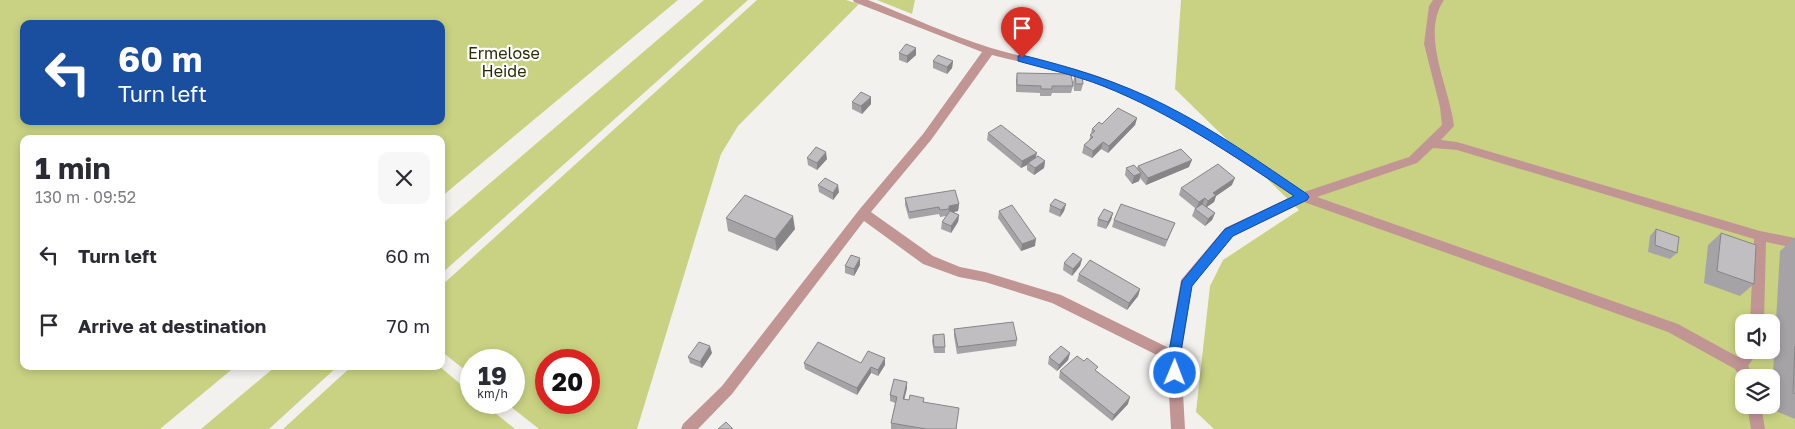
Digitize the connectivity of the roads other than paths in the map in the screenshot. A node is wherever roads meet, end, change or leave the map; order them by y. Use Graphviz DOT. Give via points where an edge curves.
graph roads {
  1 [pos="858,0"];
  2 [pos="1438,0"];
  3 [pos="989,51"];
  4 [pos="1430,142"];
  5 [pos="1304,197"];
  6 [pos="863,213"];
  7 [pos="1760,236"];
  8 [pos="1795,243"];
  9 [pos="1757,314"];
  10 [pos="1174,357"];
  11 [pos="1745,359"];
  12 [pos="1740,365"];
  13 [pos="1742,369"];
  14 [pos="1756,414"];
  15 [pos="688,429"];
  16 [pos="1178,429"];
  17 [pos="1758,429"];
  1 -- 3 [label="lane"];
  2 -- 4 [label="lane" via="1434,6 1430,46 1448,112 1448,126"];
  3 -- 5 [label="lane" via="1054,66 1106,83 1162,108"];
  3 -- 6 [label="lane" via="927,138"];
  4 -- 5 [label="lane" via="1413,160"];
  4 -- 7 [label="lane" via="1457,146"];
  5 -- 10 [label="lane" via="1229,232 1186,284"];
  5 -- 12 [label="lane" via="1673,328"];
  6 -- 10 [label="lane" via="928,260 1056,299"];
  6 -- 15 [label="lane" via="727,390"];
  7 -- 8 [label="lane"];
  7 -- 9 [label="lane"];
  10 -- 16 [label="lane"];
  11 -- 12 [label="lane"];
  12 -- 13 [label="lane"];
  14 -- 17 [label="lane"];
}
